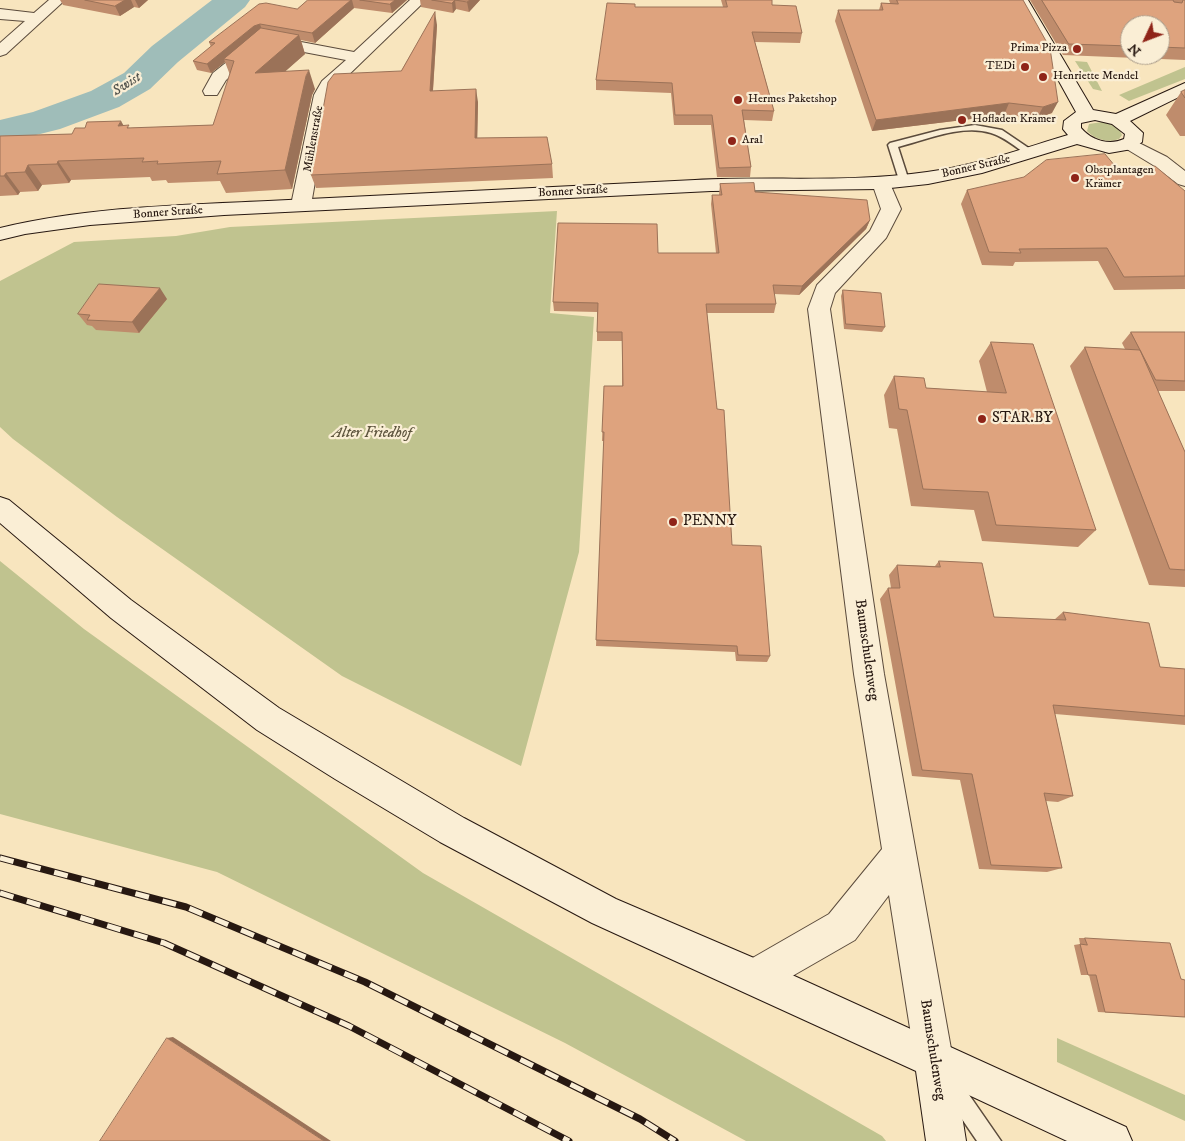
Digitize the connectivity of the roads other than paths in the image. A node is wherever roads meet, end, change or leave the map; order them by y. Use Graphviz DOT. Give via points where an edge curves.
graph roads {
  1 [pos="58,0"];
  2 [pos="419,0"];
  3 [pos="1021,0"];
  4 [pos="0,14"];
  5 [pos="39,18"];
  6 [pos="0,52"];
  7 [pos="357,57"];
  8 [pos="1185,88"];
  9 [pos="211,91"];
  10 [pos="1087,115"];
  11 [pos="1118,120"];
  12 [pos="1080,138"];
  13 [pos="1130,144"];
  14 [pos="1031,153"];
  15 [pos="1185,180"];
  16 [pos="893,182"];
  17 [pos="301,205"];
  18 [pos="61,224"];
  19 [pos="0,234"];
  20 [pos="0,249"];
  21 [pos="0,508"];
  22 [pos="900,853"];
  23 [pos="755,977"];
  24 [pos="934,1060"];
  25 [pos="946,1141"];
  26 [pos="990,1141"];
  27 [pos="1112,1141"];
  1 -- 5 [label="main road"];
  2 -- 7 [label="main road, Mühlenstraße"];
  3 -- 10 [label="main road"];
  4 -- 5 [label="main road"];
  5 -- 6 [label="main road"];
  7 -- 9 [label="main road" via="264,40 219,77"];
  7 -- 17 [label="main road, Mühlenstraße" via="322,95"];
  8 -- 11 [label="main road"];
  10 -- 11 [label="main road" via="1103,115"];
  10 -- 12 [label="main road" via="1073,121 1072,129"];
  11 -- 13 [label="main road" via="1134,133"];
  12 -- 13 [label="main road" via="1105,147 1118,148"];
  12 -- 14 [label="main road, Bonner Straße"];
  13 -- 15 [label="main road"];
  14 -- 16 [label="main road, Bonner Straße" via="982,167"];
  14 -- 16 [label="lane" via="989,130 956,129 893,146"];
  16 -- 17 [label="main road, Bonner Straße" via="711,185"];
  16 -- 22 [label="main road, Baumschulenweg" via="891,209 879,234 825,290 819,309 869,674"];
  17 -- 18 [label="main road, Bonner Straße" via="134,215"];
  18 -- 19 [label="main road, Bonner Straße"];
  18 -- 20 [label="main road, Bonner Straße"];
  21 -- 23 [label="main road" via="129,614 268,719 346,768 452,830 604,910"];
  22 -- 23 [label="main road" via="842,927"];
  22 -- 24 [label="main road, Baumschulenweg"];
  23 -- 24 [label="main road"];
  24 -- 25 [label="main road, Baumschulenweg"];
  24 -- 26 [label="lane"];
  24 -- 27 [label="main road"];
}
